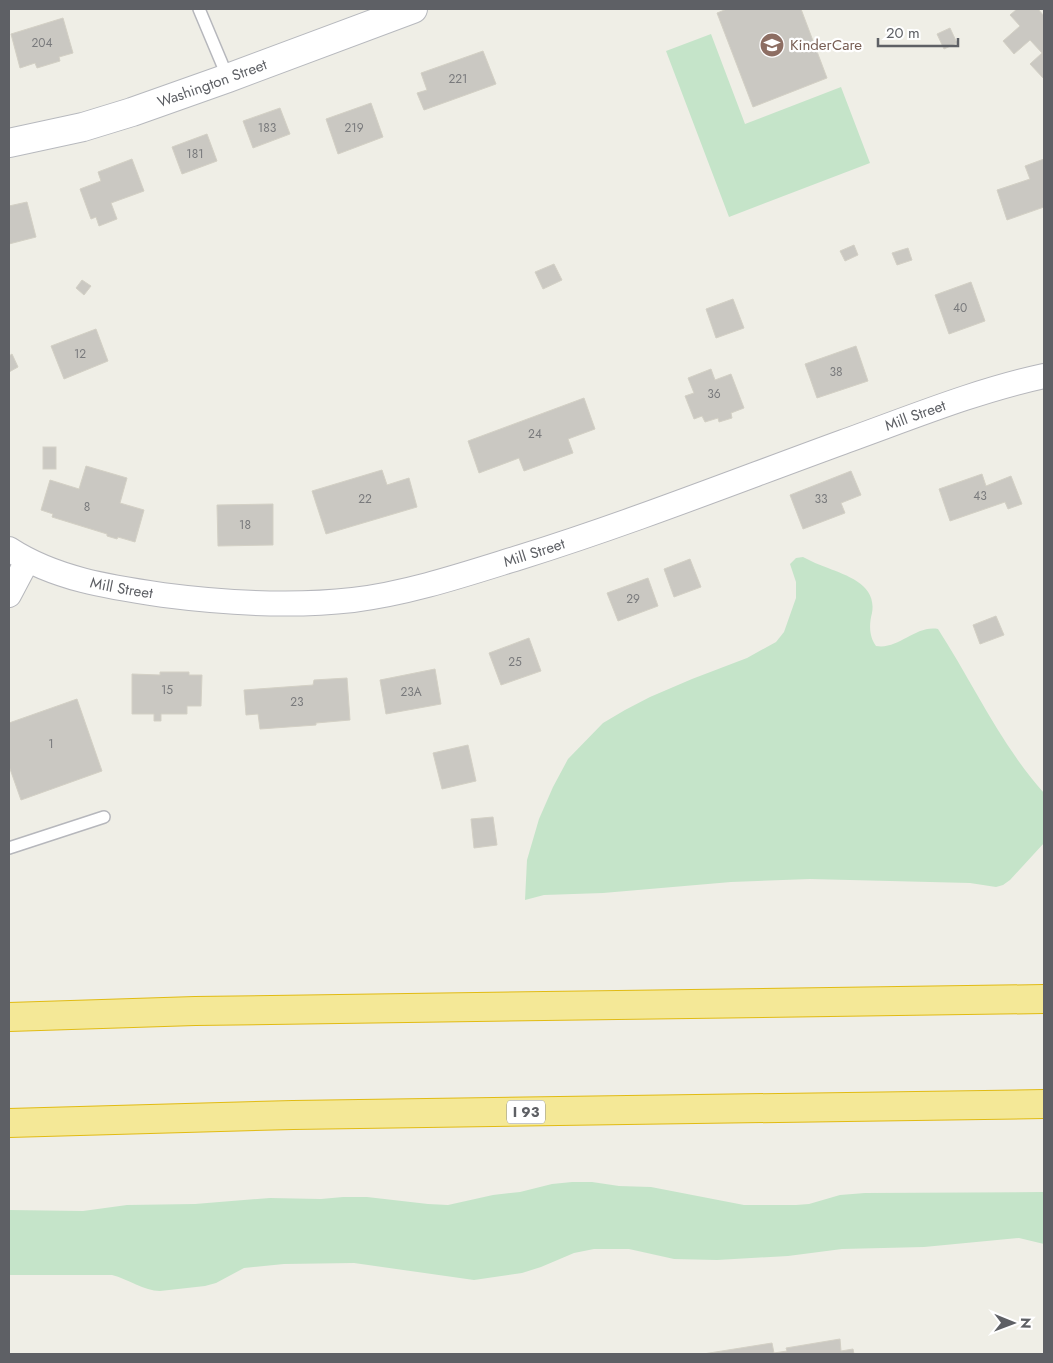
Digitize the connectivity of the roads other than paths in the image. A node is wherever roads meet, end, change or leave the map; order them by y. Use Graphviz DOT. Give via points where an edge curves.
graph roads {
  1 [pos="199,9"];
  2 [pos="413,9"];
  3 [pos="228,78"];
  4 [pos="9,143"];
  5 [pos="1044,376"];
  6 [pos="18,555"];
  7 [pos="9,595"];
  8 [pos="104,817"];
  9 [pos="9,848"];
  10 [pos="1044,999"];
  11 [pos="9,1016"];
  12 [pos="1044,1104"];
  13 [pos="9,1123"];
  1 -- 3 [label="lane"];
  2 -- 3 [label="main road, Washington Street"];
  3 -- 4 [label="main road, Washington Street" via="91,125"];
  5 -- 6 [label="street, Mill Street" via="951,403 592,535 467,573 374,596 299,603 204,599 134,591 50,571"];
  6 -- 7 [label="street"];
  8 -- 9 [label="lane"];
  10 -- 11 [label="highway"];
  12 -- 13 [label="highway, I 93" via="293,1115"];
}
